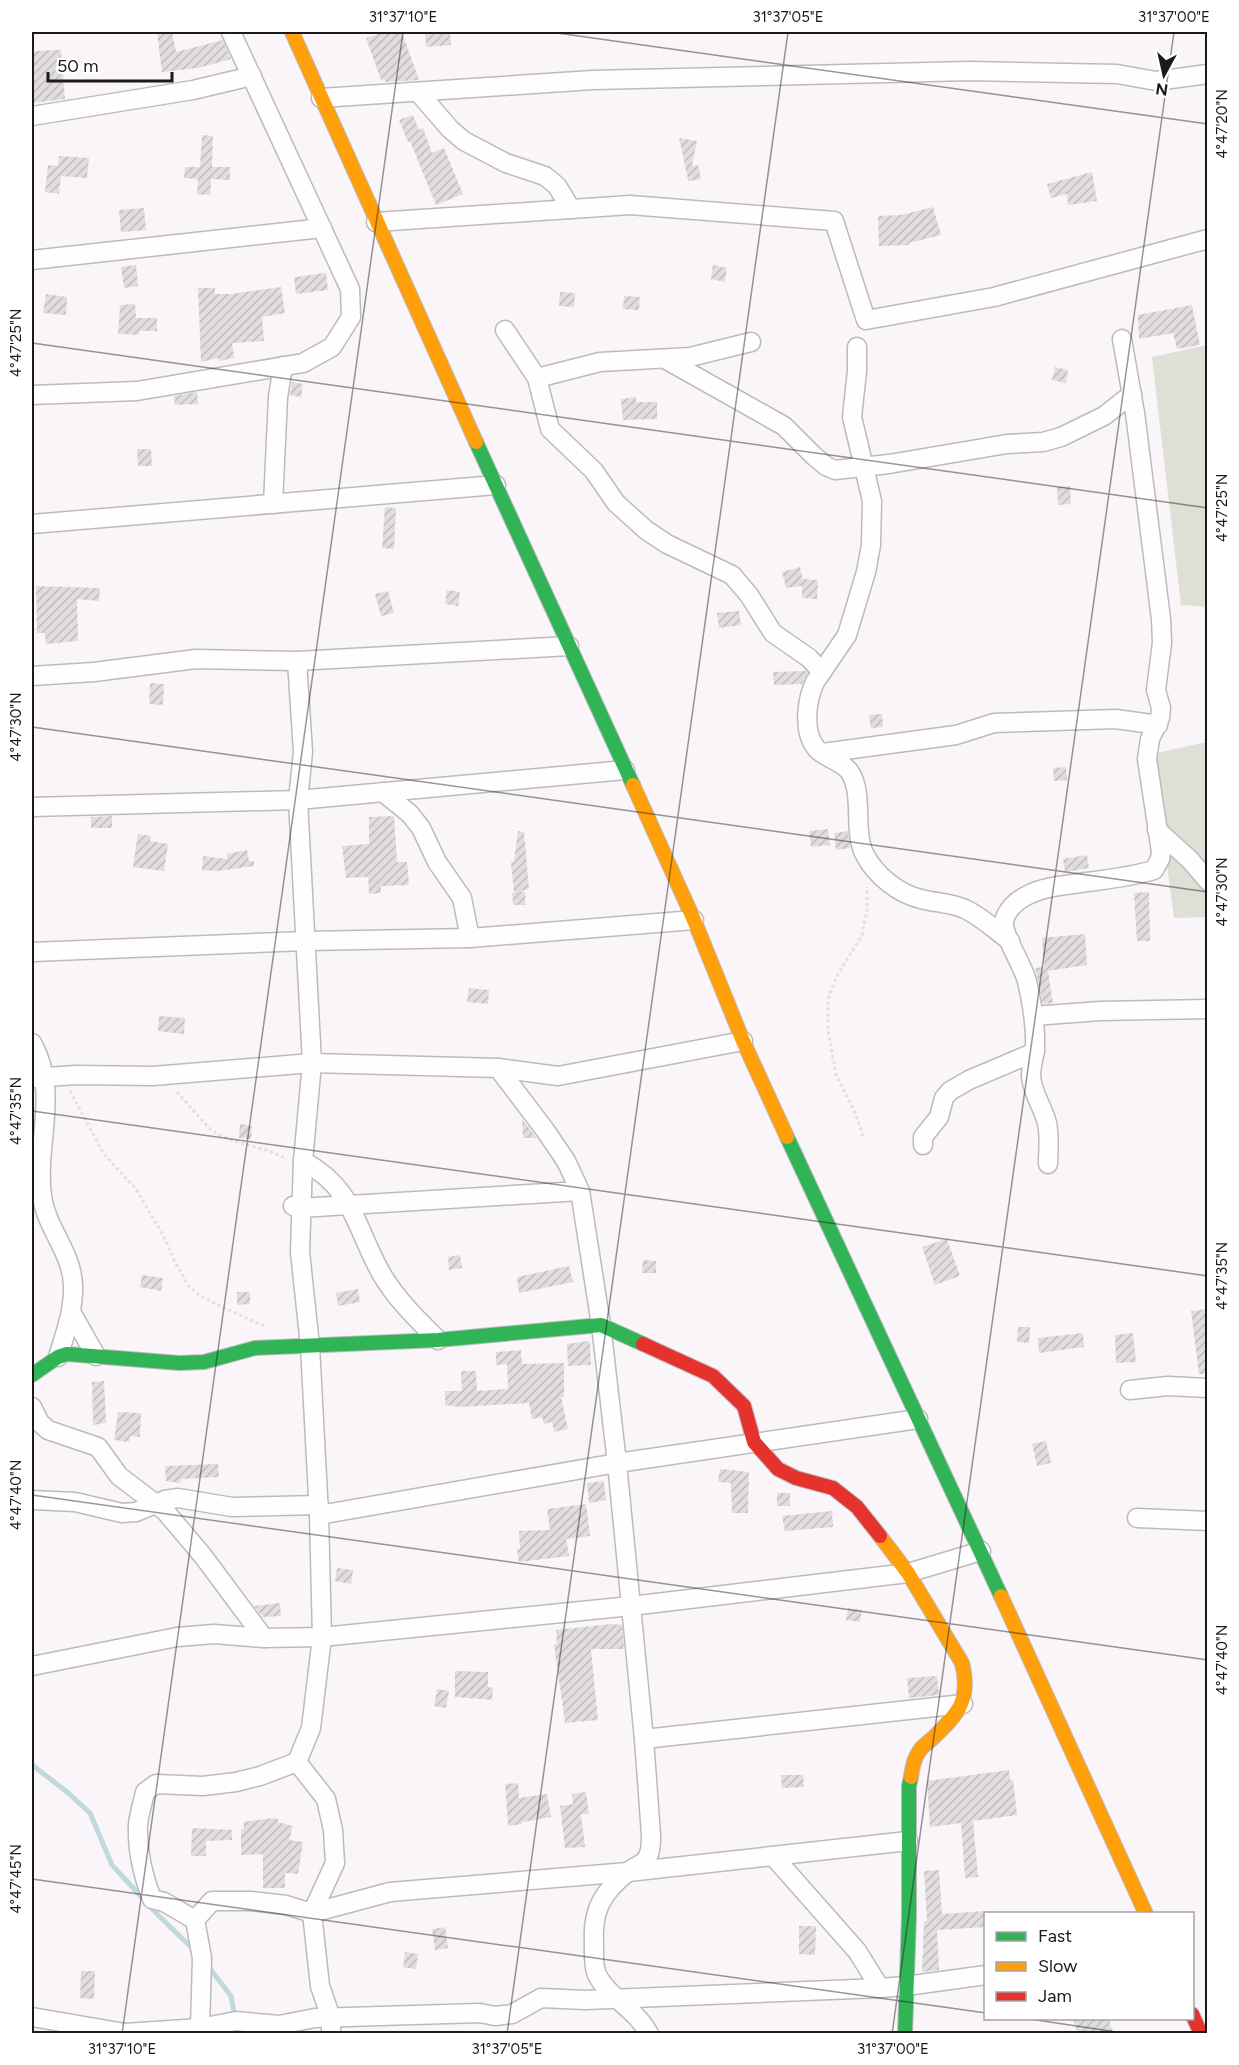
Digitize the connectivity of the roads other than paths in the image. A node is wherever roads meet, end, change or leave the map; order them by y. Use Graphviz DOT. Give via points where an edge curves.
graph roads {
  1 [pos="231,32"];
  2 [pos="292,32"];
  3 [pos="1208,74"];
  4 [pos="252,76"];
  5 [pos="418,92"];
  6 [pos="321,98"];
  7 [pos="32,116"];
  8 [pos="571,209"];
  9 [pos="376,222"];
  10 [pos="322,228"];
  11 [pos="1208,239"];
  12 [pos="32,260"];
  13 [pos="505,330"];
  14 [pos="1122,339"];
  15 [pos="751,342"];
  16 [pos="857,347"];
  17 [pos="665,358"];
  18 [pos="283,366"];
  19 [pos="537,378"];
  20 [pos="1132,394"];
  21 [pos="32,395"];
  22 [pos="863,465"];
  23 [pos="496,485"];
  24 [pos="273,504"];
  25 [pos="32,524"];
  26 [pos="569,646"];
  27 [pos="297,660"];
  28 [pos="822,672"];
  29 [pos="32,676"];
  30 [pos="1158,725"];
  31 [pos="823,753"];
  32 [pos="625,770"];
  33 [pos="383,792"];
  34 [pos="298,800"];
  35 [pos="32,807"];
  36 [pos="1157,830"];
  37 [pos="1208,880"];
  38 [pos="1016,904"];
  39 [pos="964,909"];
  40 [pos="694,920"];
  41 [pos="470,938"];
  42 [pos="1010,940"];
  43 [pos="306,941"];
  44 [pos="32,952"];
  45 [pos="1208,1009"];
  46 [pos="1034,1016"];
  47 [pos="744,1041"];
  48 [pos="32,1043"];
  49 [pos="1035,1052"];
  50 [pos="312,1063"];
  51 [pos="498,1068"];
  52 [pos="37,1077"];
  53 [pos="923,1145"];
  54 [pos="303,1161"];
  55 [pos="1048,1164"];
  56 [pos="580,1191"];
  57 [pos="350,1205"];
  58 [pos="296,1207"];
  59 [pos="71,1312"];
  60 [pos="602,1325"];
  61 [pos="438,1340"];
  62 [pos="310,1346"];
  63 [pos="58,1356"];
  64 [pos="96,1356"];
  65 [pos="32,1375"];
  66 [pos="1208,1388"];
  67 [pos="1130,1390"];
  68 [pos="32,1407"];
  69 [pos="918,1419"];
  70 [pos="754,1442"];
  71 [pos="617,1463"];
  72 [pos="32,1500"];
  73 [pos="156,1505"];
  74 [pos="319,1510"];
  75 [pos="1137,1518"];
  76 [pos="1208,1521"];
  77 [pos="981,1551"];
  78 [pos="908,1573"];
  79 [pos="631,1606"];
  80 [pos="322,1637"];
  81 [pos="264,1638"];
  82 [pos="32,1666"];
  83 [pos="963,1704"];
  84 [pos="644,1739"];
  85 [pos="297,1762"];
  86 [pos="908,1841"];
  87 [pos="773,1856"];
  88 [pos="628,1872"];
  89 [pos="1145,1912"];
  90 [pos="312,1913"];
  91 [pos="195,1920"];
  92 [pos="984,1975"];
  93 [pos="906,1986"];
  94 [pos="880,1988"];
  95 [pos="618,1999"];
  96 [pos="32,2017"];
  97 [pos="1194,2018"];
  98 [pos="331,2026"];
  99 [pos="200,2028"];
  100 [pos="649,2034"];
  101 [pos="905,2034"];
  102 [pos="1201,2034"];
  1 -- 4 [label="street"];
  2 -- 6 [label="main road"];
  3 -- 5 [label="street" via="1156,81 1117,74 970,71 593,81"];
  4 -- 7 [label="street" via="193,90"];
  4 -- 10 [label="street"];
  5 -- 6 [label="street"];
  5 -- 8 [label="street" via="464,141 506,163 545,176"];
  6 -- 9 [label="main road"];
  8 -- 9 [label="street"];
  8 -- 11 [label="street" via="630,205 834,221 866,320 994,297"];
  9 -- 23 [label="main road"];
  10 -- 12 [label="street"];
  10 -- 18 [label="street" via="350,289 351,317 332,347 303,363"];
  13 -- 19 [label="street"];
  14 -- 20 [label="street"];
  15 -- 17 [label="street" via="690,357"];
  16 -- 22 [label="street" via="852,417"];
  17 -- 19 [label="street" via="600,362"];
  17 -- 22 [label="street" via="784,426 826,466 844,470"];
  18 -- 21 [label="street" via="137,391"];
  18 -- 24 [label="street"];
  19 -- 28 [label="street" via="550,429 594,471 616,503 667,544 732,575 773,633"];
  20 -- 22 [label="street" via="1104,416 1044,442"];
  20 -- 30 [label="street" via="1161,619"];
  22 -- 28 [label="street" via="872,501 869,554 847,635"];
  23 -- 24 [label="street"];
  23 -- 26 [label="main road"];
  24 -- 25 [label="street"];
  26 -- 27 [label="street"];
  26 -- 32 [label="main road"];
  27 -- 29 [label="street" via="196,659"];
  27 -- 34 [label="street" via="303,752"];
  28 -- 31 [label="street" via="808,702 810,735"];
  30 -- 31 [label="street" via="1116,719 994,723 956,735"];
  30 -- 36 [label="street" via="1150,739 1147,759"];
  31 -- 39 [label="street" via="850,773 860,841 876,871 909,896"];
  32 -- 33 [label="street"];
  32 -- 40 [label="main road"];
  33 -- 34 [label="street"];
  33 -- 41 [label="street" via="421,828 437,862 462,898"];
  34 -- 35 [label="street"];
  34 -- 43 [label="street"];
  36 -- 37 [label="street"];
  36 -- 38 [label="street" via="1161,859 1154,870 1041,890"];
  38 -- 39 [label="street" via="995,910"];
  38 -- 42 [label="street" via="1004,925"];
  39 -- 42 [label="street"];
  40 -- 41 [label="street"];
  40 -- 47 [label="main road"];
  41 -- 43 [label="street"];
  42 -- 46 [label="street" via="1026,979"];
  43 -- 44 [label="street"];
  43 -- 50 [label="street"];
  45 -- 46 [label="street"];
  46 -- 49 [label="street"];
  47 -- 51 [label="street" via="558,1076"];
  47 -- 69 [label="main road"];
  48 -- 52 [label="street" via="40,1060"];
  49 -- 53 [label="street" via="950,1091 939,1117 923,1137"];
  49 -- 55 [label="street" via="1031,1074 1047,1124"];
  50 -- 51 [label="street"];
  50 -- 52 [label="street" via="153,1076"];
  50 -- 54 [label="street"];
  51 -- 56 [label="street" via="566,1161"];
  52 -- 59 [label="street" via="46,1115 41,1193 44,1211 70,1264 74,1284"];
  54 -- 57 [label="street" via="329,1179"];
  54 -- 58 [label="street"];
  56 -- 57 [label="street"];
  56 -- 60 [label="street"];
  57 -- 58 [label="street"];
  57 -- 61 [label="street" via="367,1248 398,1299"];
  58 -- 62 [label="street"];
  59 -- 63 [label="street"];
  59 -- 64 [label="street"];
  60 -- 61 [label="main road"];
  60 -- 70 [label="main road" via="713,1376 744,1406"];
  60 -- 71 [label="street"];
  61 -- 62 [label="main road"];
  62 -- 64 [label="main road" via="255,1348 204,1362"];
  62 -- 74 [label="street"];
  63 -- 64 [label="main road"];
  63 -- 65 [label="main road"];
  66 -- 67 [label="street" via="1168,1386"];
  68 -- 73 [label="street" via="48,1430 98,1447 119,1476"];
  69 -- 70 [label="street"];
  69 -- 77 [label="main road"];
  70 -- 71 [label="street"];
  70 -- 78 [label="main road" via="778,1469 833,1488 857,1507"];
  71 -- 74 [label="street"];
  71 -- 79 [label="street"];
  72 -- 73 [label="street" via="75,1502 122,1513"];
  73 -- 74 [label="street" via="178,1498 232,1507"];
  73 -- 81 [label="street" via="203,1556"];
  74 -- 80 [label="street"];
  75 -- 76 [label="street"];
  77 -- 78 [label="street"];
  77 -- 89 [label="main road"];
  78 -- 79 [label="street"];
  78 -- 83 [label="main road" via="962,1663 967,1687"];
  79 -- 80 [label="street"];
  79 -- 84 [label="street"];
  80 -- 81 [label="street"];
  80 -- 85 [label="street" via="311,1728"];
  81 -- 82 [label="street" via="213,1634 177,1637"];
  83 -- 84 [label="street"];
  83 -- 86 [label="main road" via="920,1750 909,1786"];
  84 -- 88 [label="street" via="650,1851 647,1860"];
  85 -- 90 [label="street" via="326,1799 333,1830 335,1863"];
  85 -- 91 [label="street" via="236,1782 203,1786 156,1784 145,1792 138,1824 140,1854 152,1899"];
  86 -- 87 [label="street"];
  86 -- 93 [label="main road"];
  87 -- 88 [label="street"];
  87 -- 94 [label="street" via="857,1952"];
  88 -- 90 [label="street" via="390,1892"];
  88 -- 95 [label="street" via="601,1899 593,1923 596,1973"];
  90 -- 91 [label="street" via="286,1905 212,1901"];
  90 -- 98 [label="street" via="320,1986"];
  91 -- 99 [label="street" via="202,1958"];
  92 -- 93 [label="street"];
  93 -- 94 [label="street"];
  93 -- 101 [label="main road"];
  94 -- 95 [label="street"];
  95 -- 98 [label="street" via="541,1998 512,2014 480,2013"];
  95 -- 100 [label="street"];
  96 -- 99 [label="street" via="125,2034"];
  97 -- 102 [label="main road"];
  98 -- 99 [label="street" via="315,2018 279,2025 236,2021"];
}
